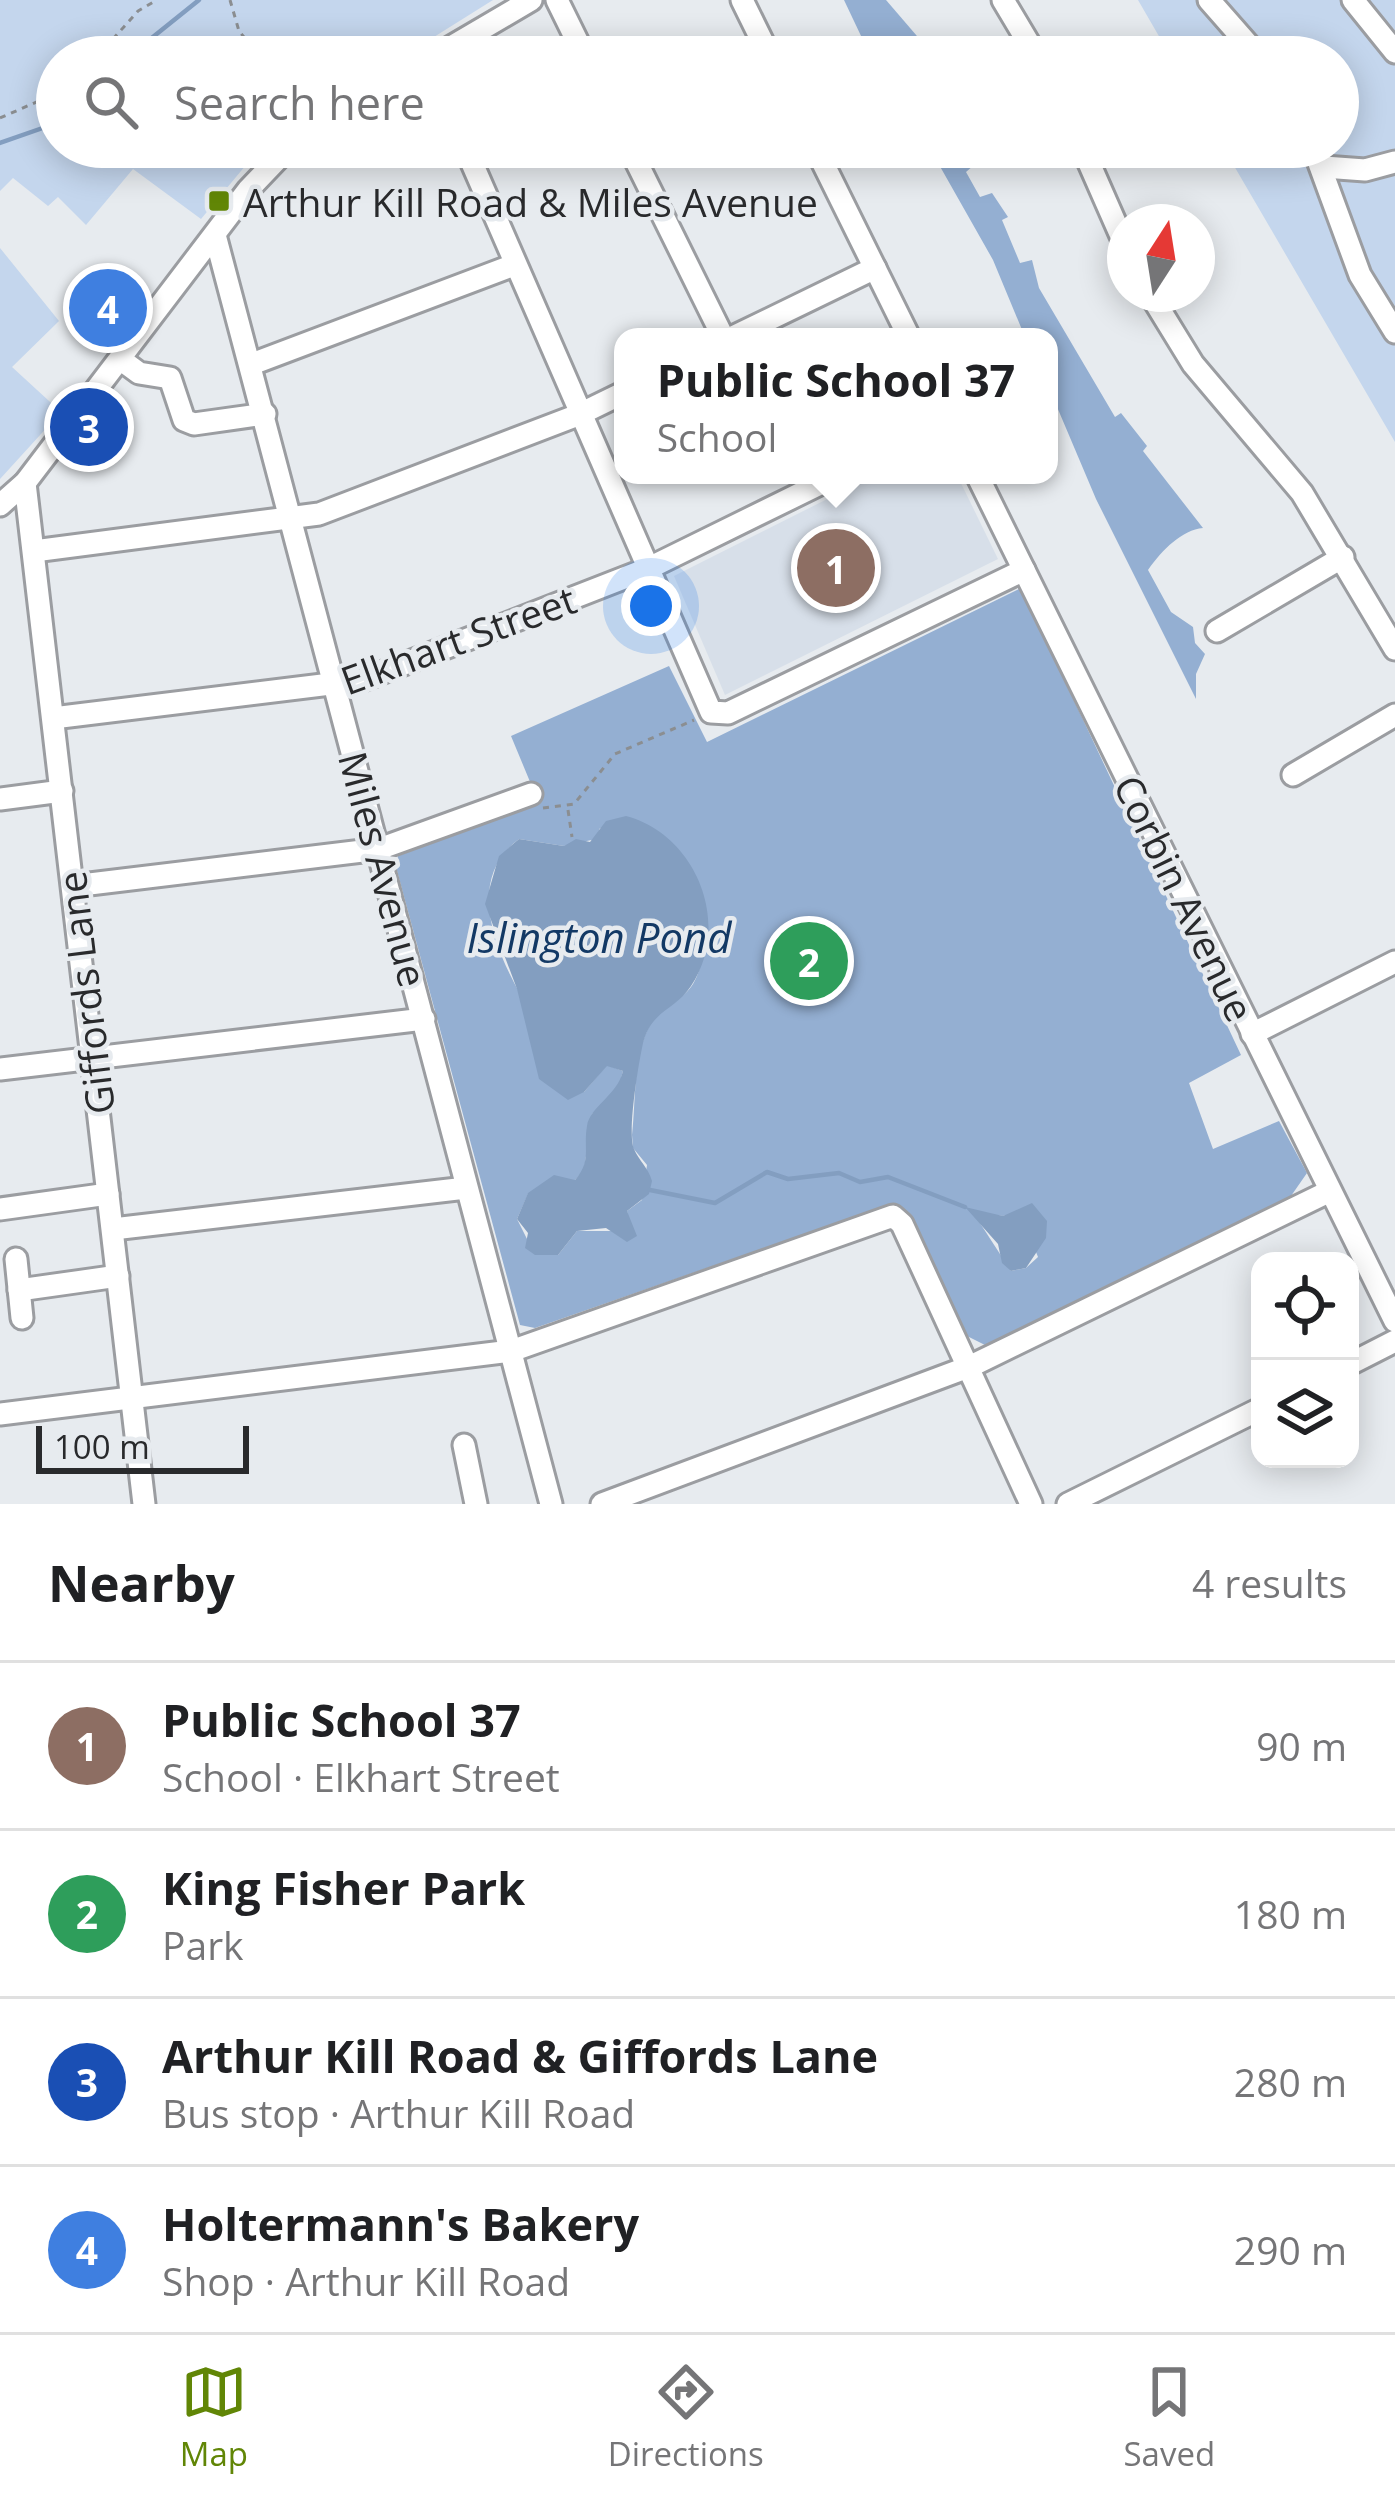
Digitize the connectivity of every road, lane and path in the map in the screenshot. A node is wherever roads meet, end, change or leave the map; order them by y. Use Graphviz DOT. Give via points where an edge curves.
graph roads {
  1 [pos="157,0"];
  2 [pos="230,0"];
  3 [pos="531,0"];
  4 [pos="557,0"];
  5 [pos="742,0"];
  6 [pos="1003,0"];
  7 [pos="1209,0"];
  8 [pos="1353,0"];
  9 [pos="115,36"];
  10 [pos="243,36"];
  11 [pos="470,36"];
  12 [pos="575,36"];
  13 [pos="760,36"];
  14 [pos="1024,36"];
  15 [pos="1240,36"];
  16 [pos="1395,52"];
  17 [pos="36,102"];
  18 [pos="0,118"];
  19 [pos="1395,162"];
  20 [pos="271,168"];
  21 [pos="474,168"];
  22 [pos="639,168"];
  23 [pos="825,168"];
  24 [pos="1091,168"];
  25 [pos="1322,168"];
  26 [pos="1358,168"];
  27 [pos="1107,204"];
  28 [pos="215,235"];
  29 [pos="514,266"];
  30 [pos="875,268"];
  31 [pos="1161,312"];
  32 [pos="719,328"];
  33 [pos="752,328"];
  34 [pos="905,328"];
  35 [pos="1395,332"];
  36 [pos="120,359"];
  37 [pos="252,364"];
  38 [pos="614,398"];
  39 [pos="265,414"];
  40 [pos="578,416"];
  41 [pos="25,483"];
  42 [pos="820,484"];
  43 [pos="981,484"];
  44 [pos="0,505"];
  45 [pos="293,521"];
  46 [pos="34,550"];
  47 [pos="1343,557"];
  48 [pos="647,569"];
  49 [pos="1024,570"];
  50 [pos="1217,631"];
  51 [pos="1395,649"];
  52 [pos="336,686"];
  53 [pos="714,713"];
  54 [pos="1395,715"];
  55 [pos="53,718"];
  56 [pos="1293,775"];
  57 [pos="62,791"];
  58 [pos="528,795"];
  59 [pos="0,799"];
  60 [pos="568,806"];
  61 [pos="572,837"];
  62 [pos="379,849"];
  63 [pos="73,886"];
  64 [pos="1395,962"];
  65 [pos="424,1019"];
  66 [pos="1252,1034"];
  67 [pos="93,1058"];
  68 [pos="0,1069"];
  69 [pos="466,1188"];
  70 [pos="1330,1191"];
  71 [pos="108,1194"];
  72 [pos="0,1209"];
  73 [pos="113,1229"];
  74 [pos="16,1259"];
  75 [pos="118,1276"];
  76 [pos="19,1290"];
  77 [pos="22,1318"];
  78 [pos="1395,1321"];
  79 [pos="1395,1342"];
  80 [pos="511,1351"];
  81 [pos="1358,1360"];
  82 [pos="971,1366"];
  83 [pos="132,1396"];
  84 [pos="1251,1412"];
  85 [pos="0,1414"];
  86 [pos="464,1445"];
  87 [pos="144,1504"];
  88 [pos="476,1504"];
  89 [pos="551,1504"];
  90 [pos="602,1504"];
  91 [pos="1031,1504"];
  92 [pos="1068,1504"];
  1 -- 9 [label="path"];
  2 -- 10 [label="path"];
  3 -- 11 [label="street"];
  4 -- 12 [label="street"];
  5 -- 13 [label="street"];
  6 -- 14 [label="street"];
  7 -- 15 [label="street"];
  8 -- 16 [label="street"];
  17 -- 18 [label="path"];
  19 -- 26 [label="street"];
  20 -- 28 [label="street"];
  21 -- 29 [label="street"];
  22 -- 32 [label="street"];
  23 -- 30 [label="street"];
  24 -- 27 [label="street"];
  25 -- 35 [label="street" via="1360,275"];
  28 -- 36 [label="street"];
  28 -- 37 [label="street, Miles Avenue"];
  29 -- 37 [label="street"];
  29 -- 40 [label="street"];
  30 -- 33 [label="street"];
  30 -- 34 [label="street"];
  31 -- 47 [label="street"];
  36 -- 39 [label="street" via="170,378 184,420 194,424"];
  36 -- 41 [label="street"];
  37 -- 39 [label="street, Miles Avenue"];
  38 -- 40 [label="street"];
  39 -- 45 [label="street, Miles Avenue"];
  40 -- 45 [label="street"];
  40 -- 48 [label="street"];
  41 -- 44 [label="street"];
  41 -- 46 [label="street, Giffords Lane"];
  42 -- 48 [label="street, Elkhart Street"];
  43 -- 49 [label="street, Corbin Avenue"];
  45 -- 46 [label="street"];
  45 -- 52 [label="street, Miles Avenue"];
  46 -- 55 [label="street, Giffords Lane"];
  47 -- 50 [label="street"];
  47 -- 51 [label="street"];
  48 -- 52 [label="street, Elkhart Street"];
  48 -- 53 [label="street"];
  49 -- 53 [label="street"];
  49 -- 66 [label="street, Corbin Avenue"];
  52 -- 55 [label="street, Elkhart Street"];
  52 -- 62 [label="street, Miles Avenue"];
  53 -- 60 [label="path" via="615,754"];
  54 -- 56 [label="street"];
  55 -- 57 [label="street, Giffords Lane"];
  57 -- 59 [label="street"];
  57 -- 63 [label="street, Giffords Lane"];
  58 -- 60 [label="path" via="533,813"];
  58 -- 62 [label="street"];
  60 -- 61 [label="path"];
  62 -- 63 [label="street"];
  62 -- 65 [label="street, Miles Avenue"];
  63 -- 67 [label="street, Giffords Lane"];
  64 -- 66 [label="street"];
  65 -- 67 [label="street"];
  65 -- 69 [label="street, Miles Avenue"];
  66 -- 70 [label="street, Corbin Avenue"];
  67 -- 68 [label="street"];
  67 -- 71 [label="street, Giffords Lane"];
  69 -- 73 [label="street"];
  69 -- 80 [label="street, Miles Avenue"];
  70 -- 78 [label="street, Corbin Avenue"];
  70 -- 82 [label="street"];
  71 -- 72 [label="street"];
  71 -- 73 [label="street, Giffords Lane"];
  73 -- 75 [label="street, Giffords Lane"];
  74 -- 76 [label="street"];
  75 -- 76 [label="street"];
  75 -- 83 [label="street, Giffords Lane"];
  76 -- 77 [label="street"];
  79 -- 81 [label="street"];
  80 -- 82 [label="street" via="893,1216"];
  80 -- 83 [label="street"];
  80 -- 89 [label="street, Miles Avenue"];
  82 -- 90 [label="street"];
  82 -- 91 [label="street"];
  83 -- 85 [label="street"];
  83 -- 87 [label="street, Giffords Lane"];
  84 -- 92 [label="street"];
  86 -- 88 [label="street"];
}
